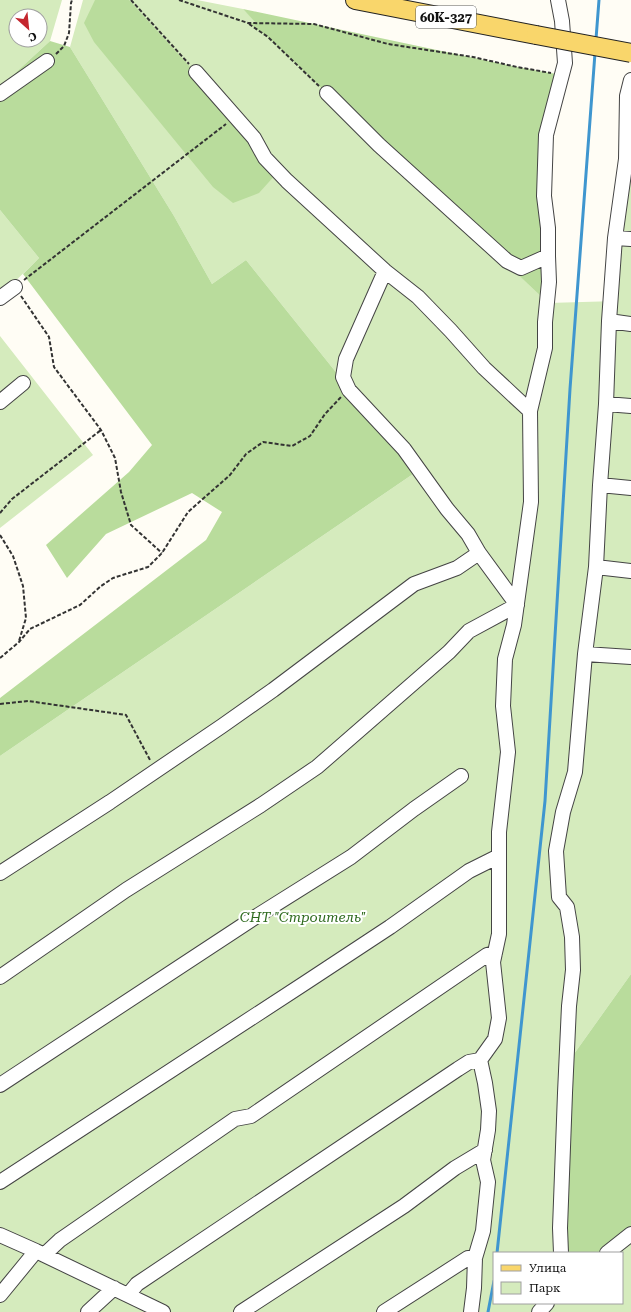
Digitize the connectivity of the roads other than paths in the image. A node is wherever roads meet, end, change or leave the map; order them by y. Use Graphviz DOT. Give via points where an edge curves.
graph roads {
  1 [pos="355,0"];
  2 [pos="558,0"];
  3 [pos="631,53"];
  4 [pos="47,61"];
  5 [pos="196,72"];
  6 [pos="631,80"];
  7 [pos="0,94"];
  8 [pos="327,94"];
  9 [pos="628,159"];
  10 [pos="615,238"];
  11 [pos="631,239"];
  12 [pos="548,256"];
  13 [pos="385,271"];
  14 [pos="15,286"];
  15 [pos="0,298"];
  16 [pos="608,321"];
  17 [pos="631,324"];
  18 [pos="24,383"];
  19 [pos="0,402"];
  20 [pos="606,404"];
  21 [pos="631,406"];
  22 [pos="530,412"];
  23 [pos="600,485"];
  24 [pos="631,488"];
  25 [pos="479,553"];
  26 [pos="596,567"];
  27 [pos="631,571"];
  28 [pos="516,605"];
  29 [pos="585,654"];
  30 [pos="631,657"];
  31 [pos="461,776"];
  32 [pos="499,856"];
  33 [pos="0,872"];
  34 [pos="495,953"];
  35 [pos="0,977"];
  36 [pos="480,1060"];
  37 [pos="0,1085"];
  38 [pos="485,1150"];
  39 [pos="0,1182"];
  40 [pos="631,1234"];
  41 [pos="0,1235"];
  42 [pos="561,1252"];
  43 [pos="608,1252"];
  44 [pos="40,1253"];
  45 [pos="475,1258"];
  46 [pos="114,1288"];
  47 [pos="0,1295"];
  48 [pos="128,1295"];
  49 [pos="546,1304"];
  50 [pos="88,1312"];
  51 [pos="163,1312"];
  52 [pos="241,1312"];
  53 [pos="384,1312"];
  54 [pos="470,1312"];
  55 [pos="539,1312"];
  1 -- 3 [label="main road, 60К-327, bridge"];
  2 -- 12 [label="lane" via="565,63 546,135 544,196"];
  4 -- 7 [label="lane"];
  5 -- 13 [label="lane" via="254,138 265,158 287,182"];
  6 -- 9 [label="lane" via="627,96"];
  8 -- 12 [label="lane" via="379,145 507,261 521,268"];
  9 -- 10 [label="lane"];
  10 -- 11 [label="lane"];
  10 -- 16 [label="lane"];
  12 -- 22 [label="lane" via="550,282 545,348"];
  13 -- 22 [label="lane" via="418,297 484,368"];
  13 -- 25 [label="lane" via="346,359 343,377 349,390 404,449 468,534"];
  14 -- 15 [label="lane"];
  16 -- 17 [label="lane"];
  16 -- 20 [label="lane"];
  18 -- 19 [label="lane"];
  20 -- 21 [label="lane"];
  20 -- 23 [label="lane"];
  22 -- 28 [label="lane" via="532,502"];
  23 -- 24 [label="lane"];
  23 -- 26 [label="lane"];
  25 -- 28 [label="lane"];
  25 -- 33 [label="lane" via="458,568 414,584 273,690 156,771"];
  26 -- 27 [label="lane"];
  26 -- 29 [label="lane"];
  28 -- 32 [label="lane" via="514,625 505,659 503,706 508,752 499,832"];
  28 -- 35 [label="lane" via="469,631 449,652 318,767 126,890"];
  29 -- 30 [label="lane"];
  29 -- 42 [label="lane" via="575,772 563,812 556,851 559,897 568,907 573,970 565,1101"];
  31 -- 37 [label="lane" via="350,857 243,924"];
  32 -- 34 [label="lane" via="499,934"];
  32 -- 39 [label="lane" via="469,871 390,927"];
  34 -- 36 [label="lane" via="493,962 499,1018 495,1039"];
  34 -- 44 [label="lane" via="487,955 251,1116 234,1119"];
  36 -- 38 [label="lane" via="488,1111"];
  36 -- 48 [label="lane" via="469,1062 445,1078 137,1284"];
  38 -- 45 [label="lane" via="483,1160 488,1182 487,1204"];
  38 -- 52 [label="lane"];
  40 -- 43 [label="lane"];
  41 -- 44 [label="lane"];
  44 -- 46 [label="lane"];
  44 -- 47 [label="lane"];
  45 -- 53 [label="lane" via="468,1258"];
  45 -- 54 [label="lane"];
  46 -- 48 [label="lane"];
  46 -- 50 [label="lane"];
  48 -- 51 [label="lane"];
  49 -- 55 [label="lane"];
}
